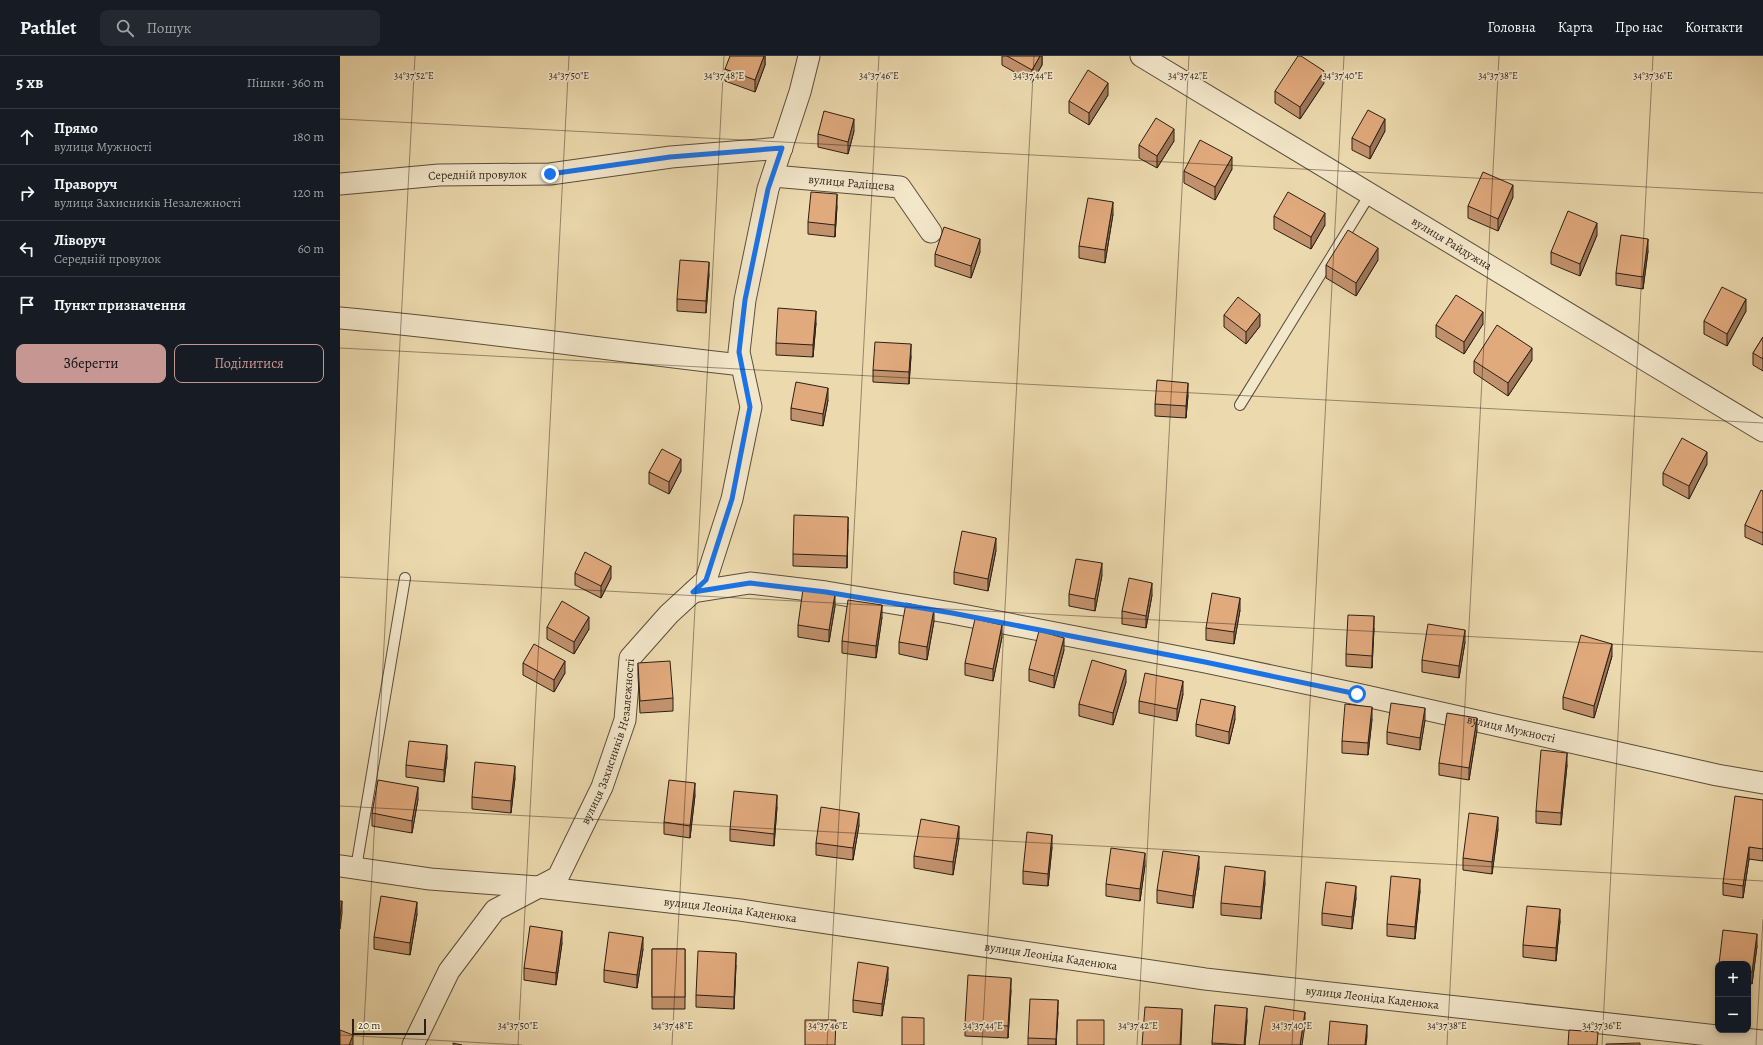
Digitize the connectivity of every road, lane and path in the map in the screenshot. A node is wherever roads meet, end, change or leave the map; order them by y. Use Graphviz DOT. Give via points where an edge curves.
graph roads {
  1 [pos="809,56"];
  2 [pos="1141,56"];
  3 [pos="782,148"];
  4 [pos="773,176"];
  5 [pos="340,184"];
  6 [pos="1370,194"];
  7 [pos="931,232"];
  8 [pos="340,318"];
  9 [pos="741,365"];
  10 [pos="1240,405"];
  11 [pos="1763,431"];
  12 [pos="406,578"];
  13 [pos="693,592"];
  14 [pos="1763,783"];
  15 [pos="348,867"];
  16 [pos="538,887"];
  17 [pos="1763,1041"];
  18 [pos="413,1045"];
  1 -- 3 [label="street, вулиця Захисників Незалежності"];
  2 -- 6 [label="street, вулиця Райдужна"];
  3 -- 4 [label="street, вулиця Захисників Незалежності"];
  3 -- 5 [label="street, Середній провулок" via="670,157 550,174 438,175"];
  4 -- 7 [label="street, вулиця Радіщева" via="900,188"];
  4 -- 9 [label="street, вулиця Захисників Незалежності" via="768,189 745,300 739,352"];
  6 -- 10 [label="lane"];
  6 -- 11 [label="street, вулиця Райдужна"];
  8 -- 9 [label="street" via="428,326"];
  9 -- 13 [label="street, вулиця Захисників Незалежності" via="750,407 732,499 706,580"];
  12 -- 15 [label="lane"];
  13 -- 14 [label="street, вулиця Мужності" via="750,583 826,592 952,613 1349,692 1717,775"];
  13 -- 16 [label="street, вулиця Захисників Незалежності" via="630,658 625,720 602,787 558,877"];
  15 -- 16 [label="street, вулиця Леоніда Каденюка" via="430,879"];
  16 -- 17 [label="street, вулиця Леоніда Каденюка" via="740,910 1205,978"];
  16 -- 18 [label="street, вулиця Захисників Незалежності" via="494,910 449,971"];
}
